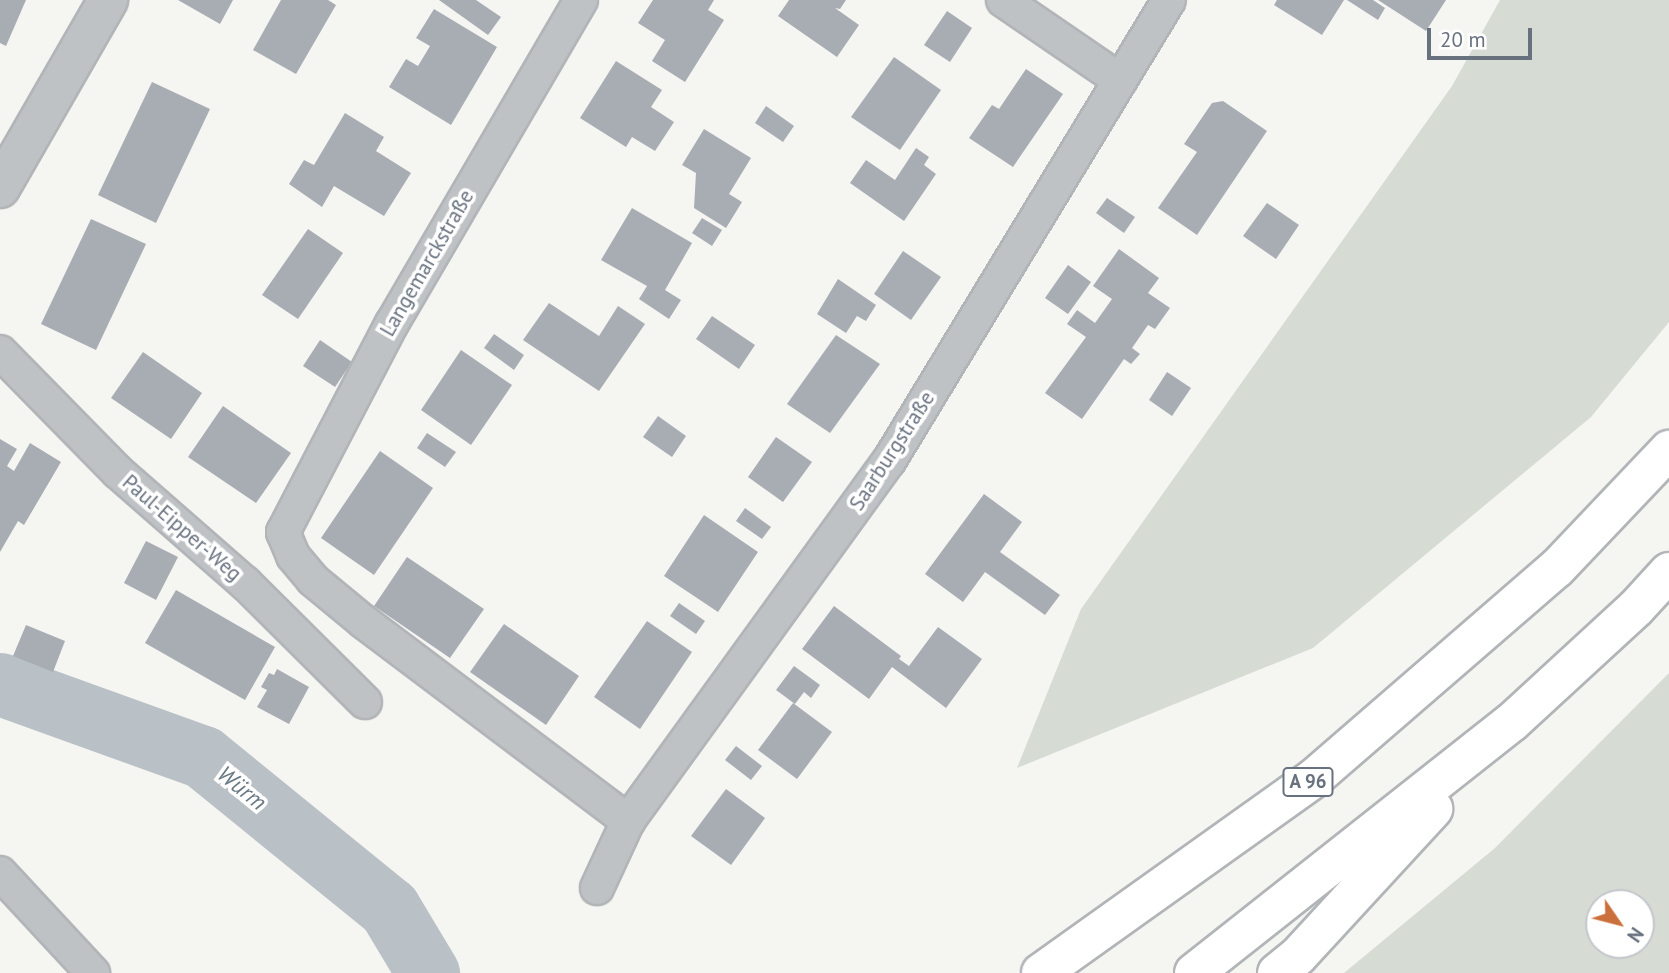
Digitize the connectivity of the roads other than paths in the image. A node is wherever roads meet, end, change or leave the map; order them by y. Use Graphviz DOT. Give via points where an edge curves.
graph roads {
  1 [pos="108,0"];
  2 [pos="581,0"];
  3 [pos="1003,0"];
  4 [pos="1169,0"];
  5 [pos="1120,80"];
  6 [pos="0,188"];
  7 [pos="0,352"];
  8 [pos="1669,450"];
  9 [pos="1669,572"];
  10 [pos="365,702"];
  11 [pos="1512,722"];
  12 [pos="628,821"];
  13 [pos="0,873"];
  14 [pos="597,888"];
  15 [pos="93,973"];
  16 [pos="1041,973"];
  17 [pos="1194,973"];
  18 [pos="1277,973"];
  1 -- 6 [label="street"];
  2 -- 12 [label="street, Langemarckstraße" via="392,323 283,532 293,556 313,580 363,622"];
  3 -- 5 [label="street"];
  4 -- 5 [label="street, Saarburgstraße"];
  5 -- 12 [label="street, Saarburgstraße" via="889,461"];
  7 -- 10 [label="street, Paul-Eipper-Weg" via="118,472 245,583"];
  8 -- 16 [label="highway, A 96" via="1557,568 1313,779"];
  9 -- 11 [label="highway"];
  11 -- 17 [label="highway"];
  11 -- 18 [label="highway" via="1298,956"];
  12 -- 14 [label="street, Saarburgstraße"];
  13 -- 15 [label="street"];
}
